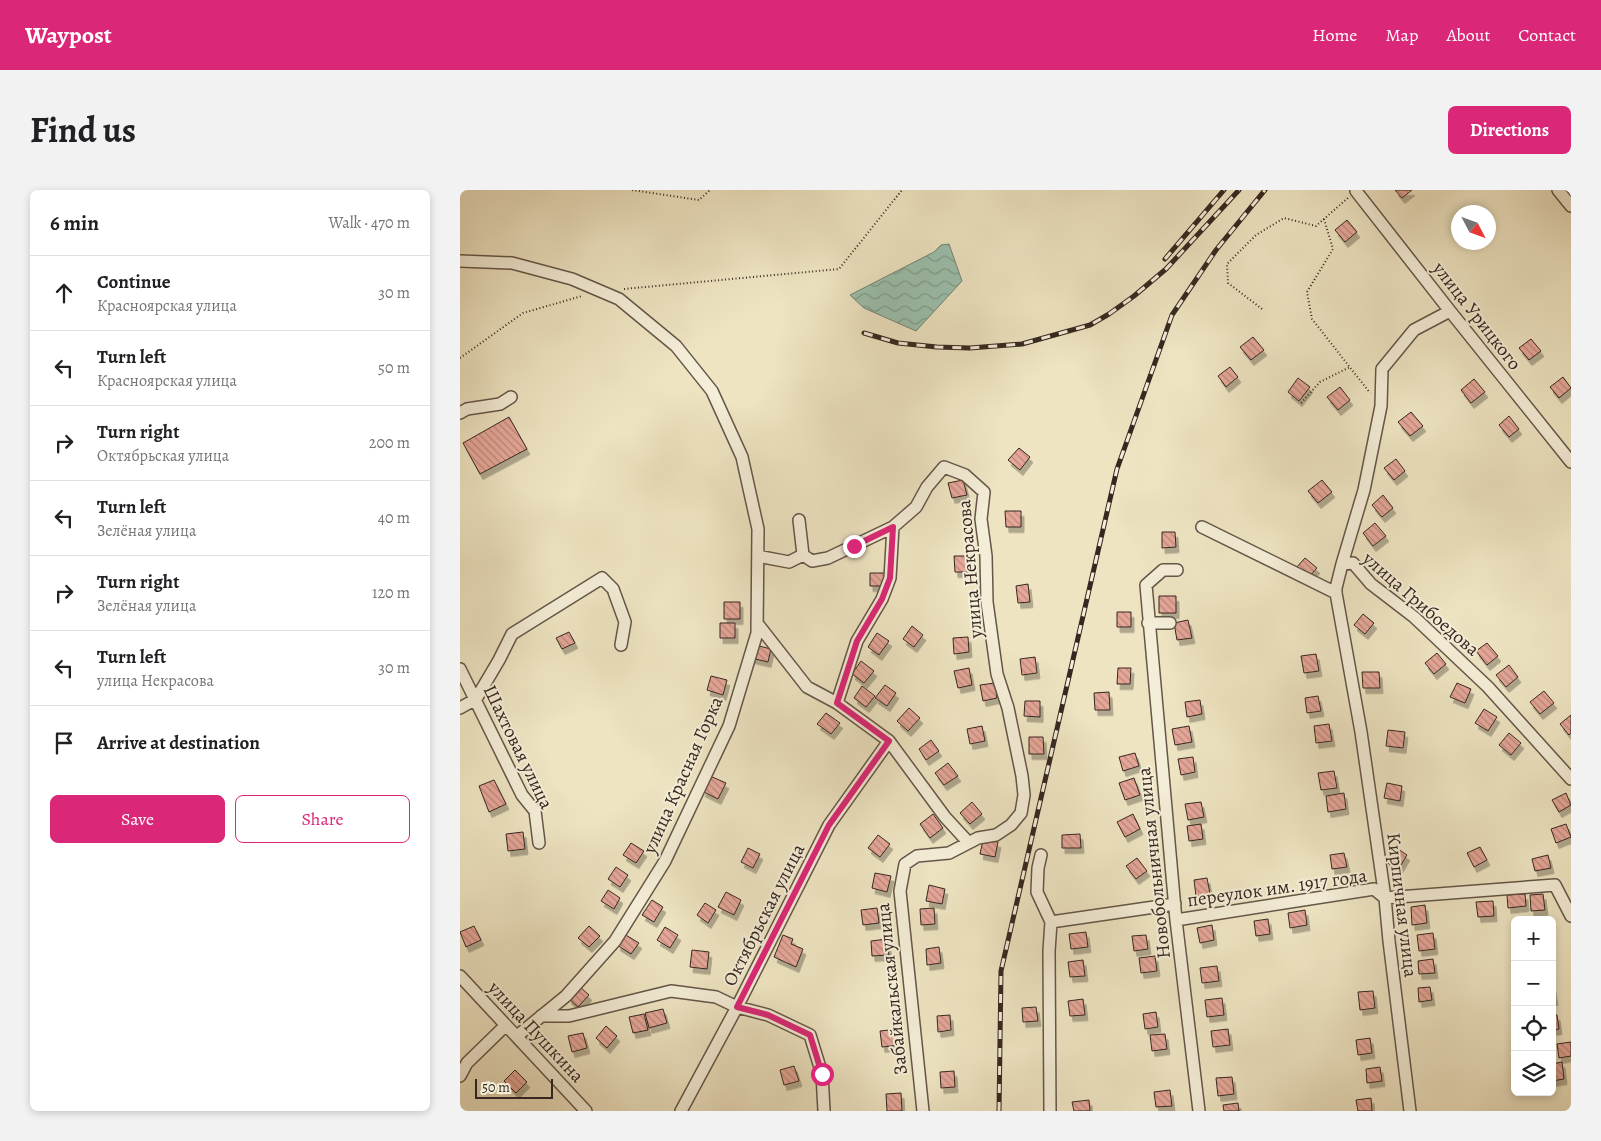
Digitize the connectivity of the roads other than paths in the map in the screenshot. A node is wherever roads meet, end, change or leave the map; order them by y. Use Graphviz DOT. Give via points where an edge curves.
graph roads {
  1 [pos="1558,190"];
  2 [pos="1356,191"];
  3 [pos="1571,206"];
  4 [pos="460,261"];
  5 [pos="1450,311"];
  6 [pos="511,397"];
  7 [pos="460,413"];
  8 [pos="1571,462"];
  9 [pos="799,520"];
  10 [pos="893,527"];
  11 [pos="1202,527"];
  12 [pos="803,555"];
  13 [pos="758,556"];
  14 [pos="1342,564"];
  15 [pos="1177,570"];
  16 [pos="1336,593"];
  17 [pos="1148,617"];
  18 [pos="757,623"];
  19 [pos="1170,623"];
  20 [pos="621,645"];
  21 [pos="460,669"];
  22 [pos="476,699"];
  23 [pos="837,703"];
  24 [pos="460,708"];
  25 [pos="1361,732"];
  26 [pos="889,741"];
  27 [pos="1571,779"];
  28 [pos="968,842"];
  29 [pos="539,843"];
  30 [pos="1042,855"];
  31 [pos="1385,898"];
  32 [pos="1175,904"];
  33 [pos="1571,916"];
  34 [pos="1176,920"];
  35 [pos="1051,922"];
  36 [pos="460,976"];
  37 [pos="737,1007"];
  38 [pos="541,1016"];
  39 [pos="506,1025"];
  40 [pos="516,1036"];
  41 [pos="460,1076"];
  42 [pos="586,1111"];
  43 [pos="681,1111"];
  44 [pos="824,1111"];
  45 [pos="923,1111"];
  46 [pos="1050,1111"];
  47 [pos="1199,1111"];
  48 [pos="1410,1111"];
  1 -- 3 [label="street"];
  2 -- 5 [label="street, улица Урицкого"];
  4 -- 13 [label="street, улица Красная Горка" via="512,263 572,279 619,299 676,346 712,391 742,457 758,529"];
  5 -- 8 [label="street, улица Урицкого"];
  5 -- 14 [label="street" via="1414,330 1382,369 1381,406 1364,490"];
  6 -- 7 [label="street" via="500,404"];
  9 -- 12 [label="street"];
  10 -- 12 [label="street, улица Некрасова" via="828,558 812,561"];
  10 -- 23 [label="street" via="890,578 882,599 857,641"];
  10 -- 28 [label="street, улица Некрасова" via="916,507 944,467 965,475 984,492 981,519 987,602 997,674 1008,708 1024,795 1021,813 1011,825 996,834"];
  11 -- 16 [label="street"];
  12 -- 13 [label="street" via="789,562"];
  13 -- 18 [label="street, улица Красная Горка"];
  14 -- 16 [label="street, улица Грибоедова"];
  14 -- 27 [label="street, улица Грибоедова" via="1353,563 1371,584 1414,617 1488,687"];
  15 -- 17 [label="street, Новобольничная улица" via="1163,570 1146,585"];
  16 -- 25 [label="street, улица Грибоедова"];
  17 -- 19 [label="street"];
  17 -- 32 [label="street, Новобольничная улица"];
  18 -- 23 [label="street" via="807,687"];
  18 -- 38 [label="street, улица Красная Горка" via="757,633 729,726 665,861 615,941 566,996"];
  20 -- 22 [label="street" via="625,622 613,589 602,578 512,634"];
  21 -- 22 [label="street, Шахтовая улица"];
  22 -- 24 [label="street"];
  22 -- 29 [label="street, Шахтовая улица" via="522,795 535,811"];
  23 -- 26 [label="street"];
  25 -- 31 [label="street, Кирпичная улица"];
  26 -- 28 [label="street" via="945,817"];
  26 -- 37 [label="street, Октябрьская улица" via="829,825"];
  28 -- 45 [label="street, Забайкальская улица" via="949,853 917,856 905,864 900,890"];
  30 -- 35 [label="street" via="1037,892"];
  31 -- 33 [label="street, переулок им. 1917 года" via="1555,885"];
  31 -- 34 [label="street, переулок им. 1917 года" via="1374,889"];
  31 -- 48 [label="street, Кирпичная улица"];
  32 -- 34 [label="street, Новобольничная улица"];
  32 -- 35 [label="street"];
  34 -- 47 [label="street, Новобольничная улица"];
  35 -- 46 [label="street"];
  36 -- 39 [label="street, улица Пушкина"];
  37 -- 38 [label="street" via="716,997 671,991 569,1016"];
  37 -- 43 [label="street, Октябрьская улица"];
  37 -- 44 [label="street" via="768,1015 810,1035 822,1074"];
  38 -- 40 [label="street, улица Красная Горка"];
  39 -- 40 [label="street, улица Пушкина"];
  39 -- 41 [label="street" via="468,1063"];
  40 -- 42 [label="street, улица Пушкина"];
}
